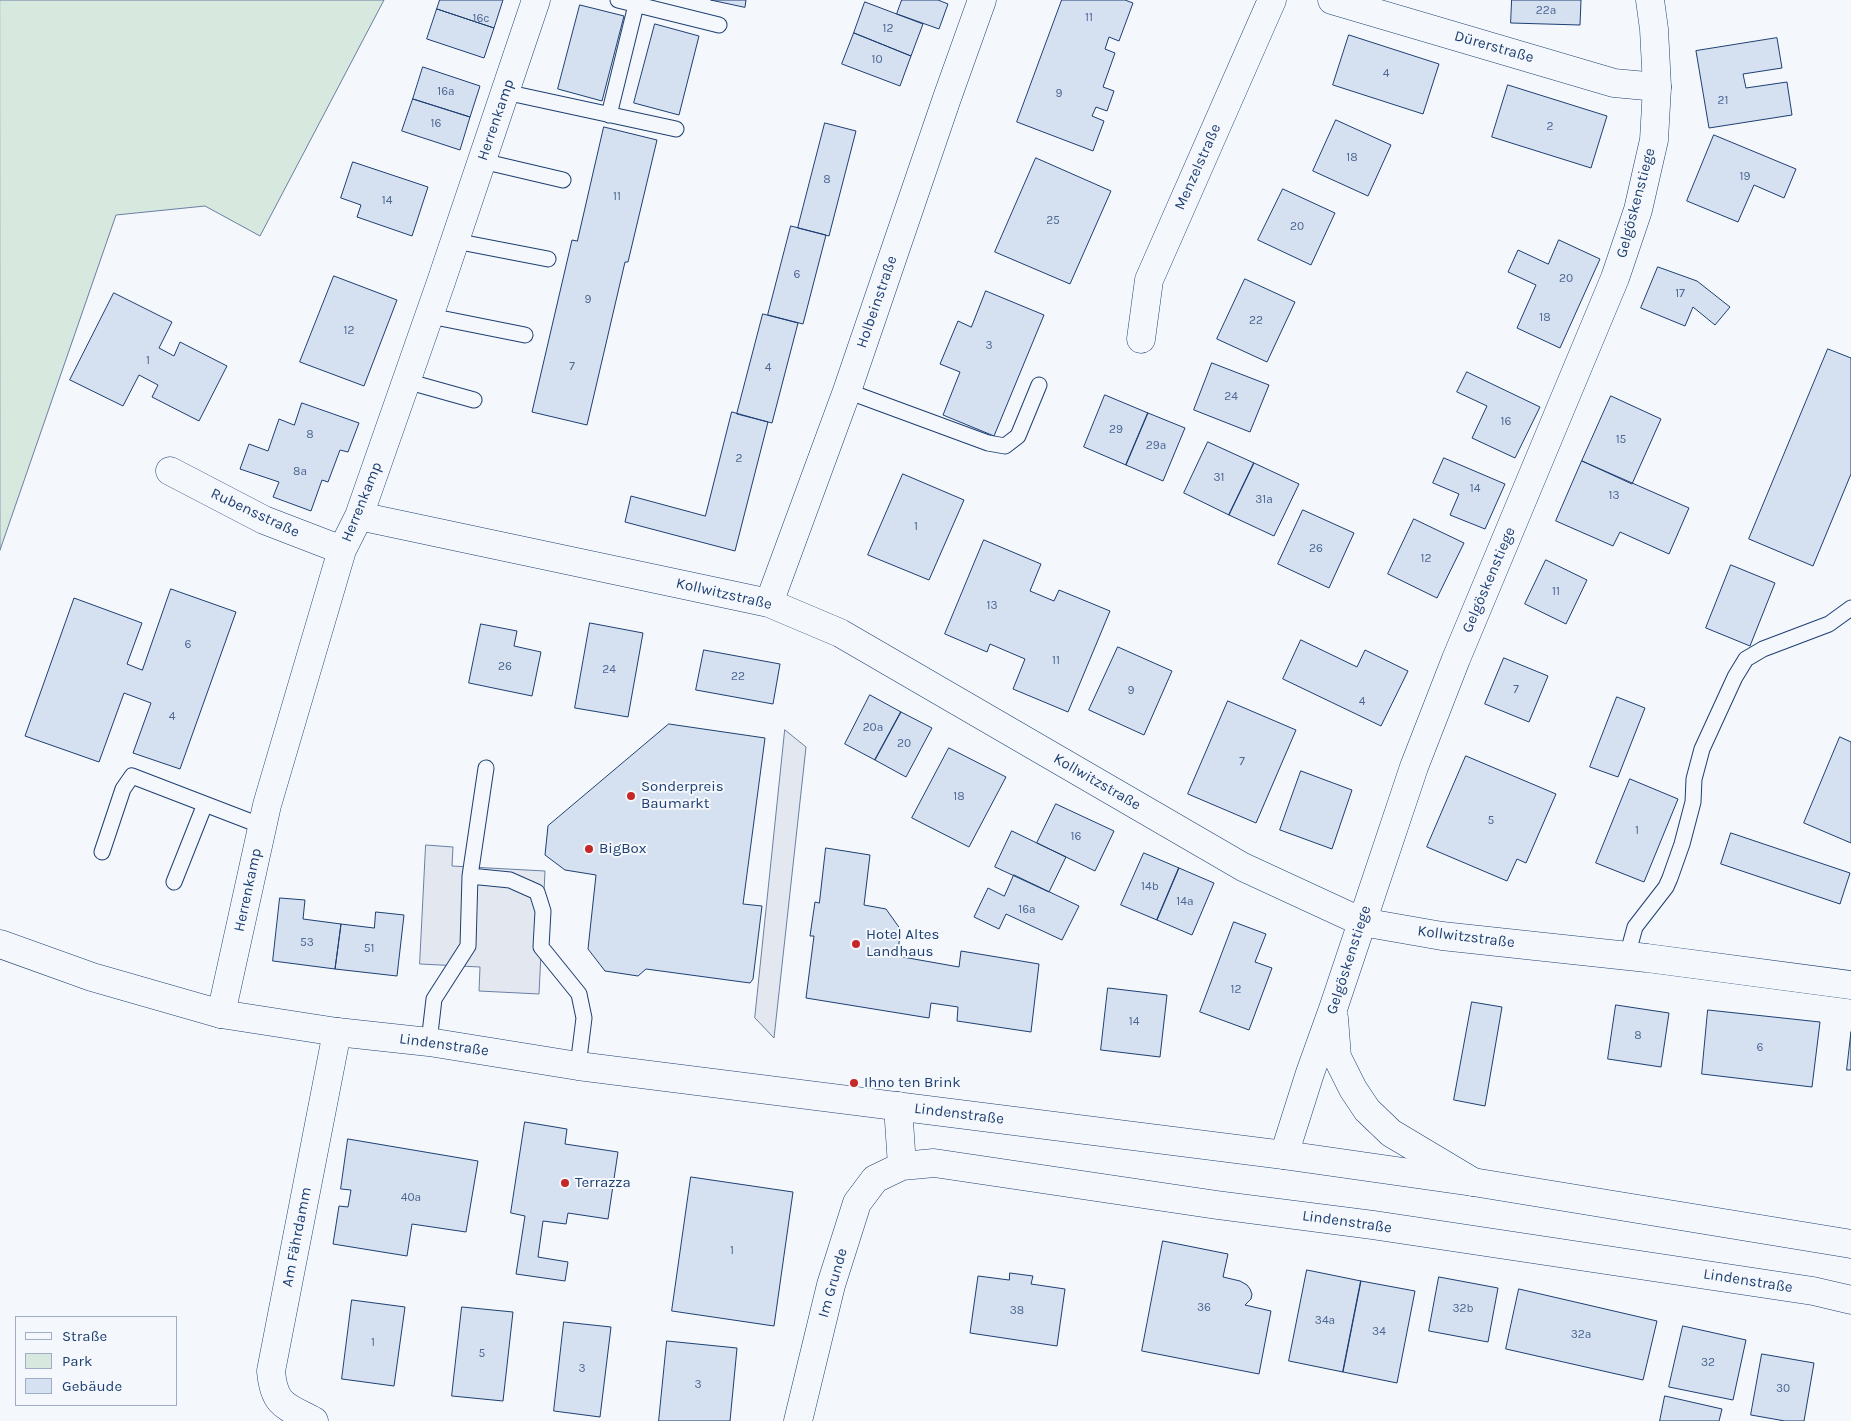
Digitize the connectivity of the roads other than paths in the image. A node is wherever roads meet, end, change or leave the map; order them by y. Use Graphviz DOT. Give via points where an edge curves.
graph roads {
  1 [pos="536,0"];
  2 [pos="618,0"];
  3 [pos="982,0"];
  4 [pos="1272,0"];
  5 [pos="1332,0"];
  6 [pos="1650,0"];
  7 [pos="636,5"];
  8 [pos="719,25"];
  9 [pos="1657,86"];
  10 [pos="506,92"];
  11 [pos="609,115"];
  12 [pos="676,129"];
  13 [pos="482,161"];
  14 [pos="563,180"];
  15 [pos="455,241"];
  16 [pos="548,259"];
  17 [pos="430,316"];
  18 [pos="525,335"];
  19 [pos="1141,339"];
  20 [pos="406,382"];
  21 [pos="1039,385"];
  22 [pos="847,392"];
  23 [pos="474,400"];
  24 [pos="170,472"];
  25 [pos="359,516"];
  26 [pos="342,550"];
  27 [pos="769,603"];
  28 [pos="1851,608"];
  29 [pos="486,768"];
  30 [pos="205,804"];
  31 [pos="262,826"];
  32 [pos="102,852"];
  33 [pos="470,876"];
  34 [pos="174,882"];
  35 [pos="1362,922"];
  36 [pos="0,944"];
  37 [pos="1626,956"];
  38 [pos="1851,985"];
  39 [pos="1333,1009"];
  40 [pos="221,1014"];
  41 [pos="337,1032"];
  42 [pos="429,1042"];
  43 [pos="578,1066"];
  44 [pos="898,1106"];
  45 [pos="1284,1155"];
  46 [pos="902,1166"];
  47 [pos="1473,1182"];
  48 [pos="1851,1244"];
  49 [pos="1851,1300"];
  50 [pos="314,1421"];
  51 [pos="798,1421"];
  1 -- 10 [label="street, Herrenkamp"];
  2 -- 7 [label="lane"];
  3 -- 22 [label="street, Holbeinstraße"];
  4 -- 19 [label="street, Menzelstraße" via="1148,280"];
  5 -- 9 [label="street, Dürerstraße" via="1614,83"];
  6 -- 9 [label="street, Gelgöskenstiege"];
  7 -- 8 [label="lane"];
  7 -- 11 [label="lane"];
  9 -- 35 [label="street, Gelgöskenstiege" via="1654,140 1638,210 1615,278 1414,767"];
  10 -- 11 [label="lane"];
  10 -- 13 [label="street, Herrenkamp"];
  11 -- 12 [label="lane"];
  13 -- 14 [label="lane"];
  13 -- 15 [label="street, Herrenkamp"];
  15 -- 16 [label="lane"];
  15 -- 17 [label="street, Herrenkamp"];
  17 -- 18 [label="lane"];
  17 -- 20 [label="street, Herrenkamp"];
  20 -- 23 [label="lane"];
  20 -- 25 [label="street, Herrenkamp"];
  21 -- 22 [label="lane" via="1018,436 1004,446"];
  22 -- 27 [label="street, Holbeinstraße"];
  24 -- 26 [label="street, Rubensstraße" via="264,520"];
  25 -- 26 [label="street, Herrenkamp"];
  25 -- 27 [label="street, Kollwitzstraße"];
  26 -- 31 [label="street, Herrenkamp"];
  27 -- 35 [label="street, Kollwitzstraße" via="840,633 1243,867"];
  28 -- 37 [label="lane" via="1829,624 1763,649 1746,659 1702,749 1694,779 1694,802 1670,878 1635,927"];
  29 -- 33 [label="lane"];
  30 -- 31 [label="lane"];
  30 -- 32 [label="lane" via="132,776 124,789"];
  30 -- 34 [label="lane"];
  31 -- 40 [label="street, Herrenkamp"];
  33 -- 42 [label="lane" via="468,946 434,999"];
  33 -- 43 [label="lane" via="510,880 537,892 543,911 542,947 580,994 584,1018"];
  35 -- 37 [label="street, Kollwitzstraße" via="1442,936"];
  35 -- 39 [label="street, Gelgöskenstiege"];
  36 -- 40 [label="street, Lindenstraße" via="92,977"];
  37 -- 38 [label="street, Kollwitzstraße"];
  39 -- 45 [label="street, Gelgöskenstiege"];
  39 -- 47 [label="street" via="1337,1057 1367,1110 1391,1133"];
  40 -- 41 [label="street, Lindenstraße"];
  41 -- 42 [label="street, Lindenstraße"];
  41 -- 50 [label="street, Am Fährdamm" via="271,1370 272,1389 283,1405"];
  42 -- 43 [label="street, Lindenstraße"];
  43 -- 44 [label="street, Lindenstraße"];
  44 -- 45 [label="street, Lindenstraße"];
  44 -- 46 [label="street, Lindenstraße"];
  45 -- 47 [label="street, Lindenstraße"];
  46 -- 49 [label="street, Lindenstraße" via="934,1164 1372,1225 1813,1291"];
  46 -- 51 [label="street, Im Grunde" via="875,1180 857,1203 831,1285"];
  47 -- 48 [label="street, Lindenstraße"];
}
